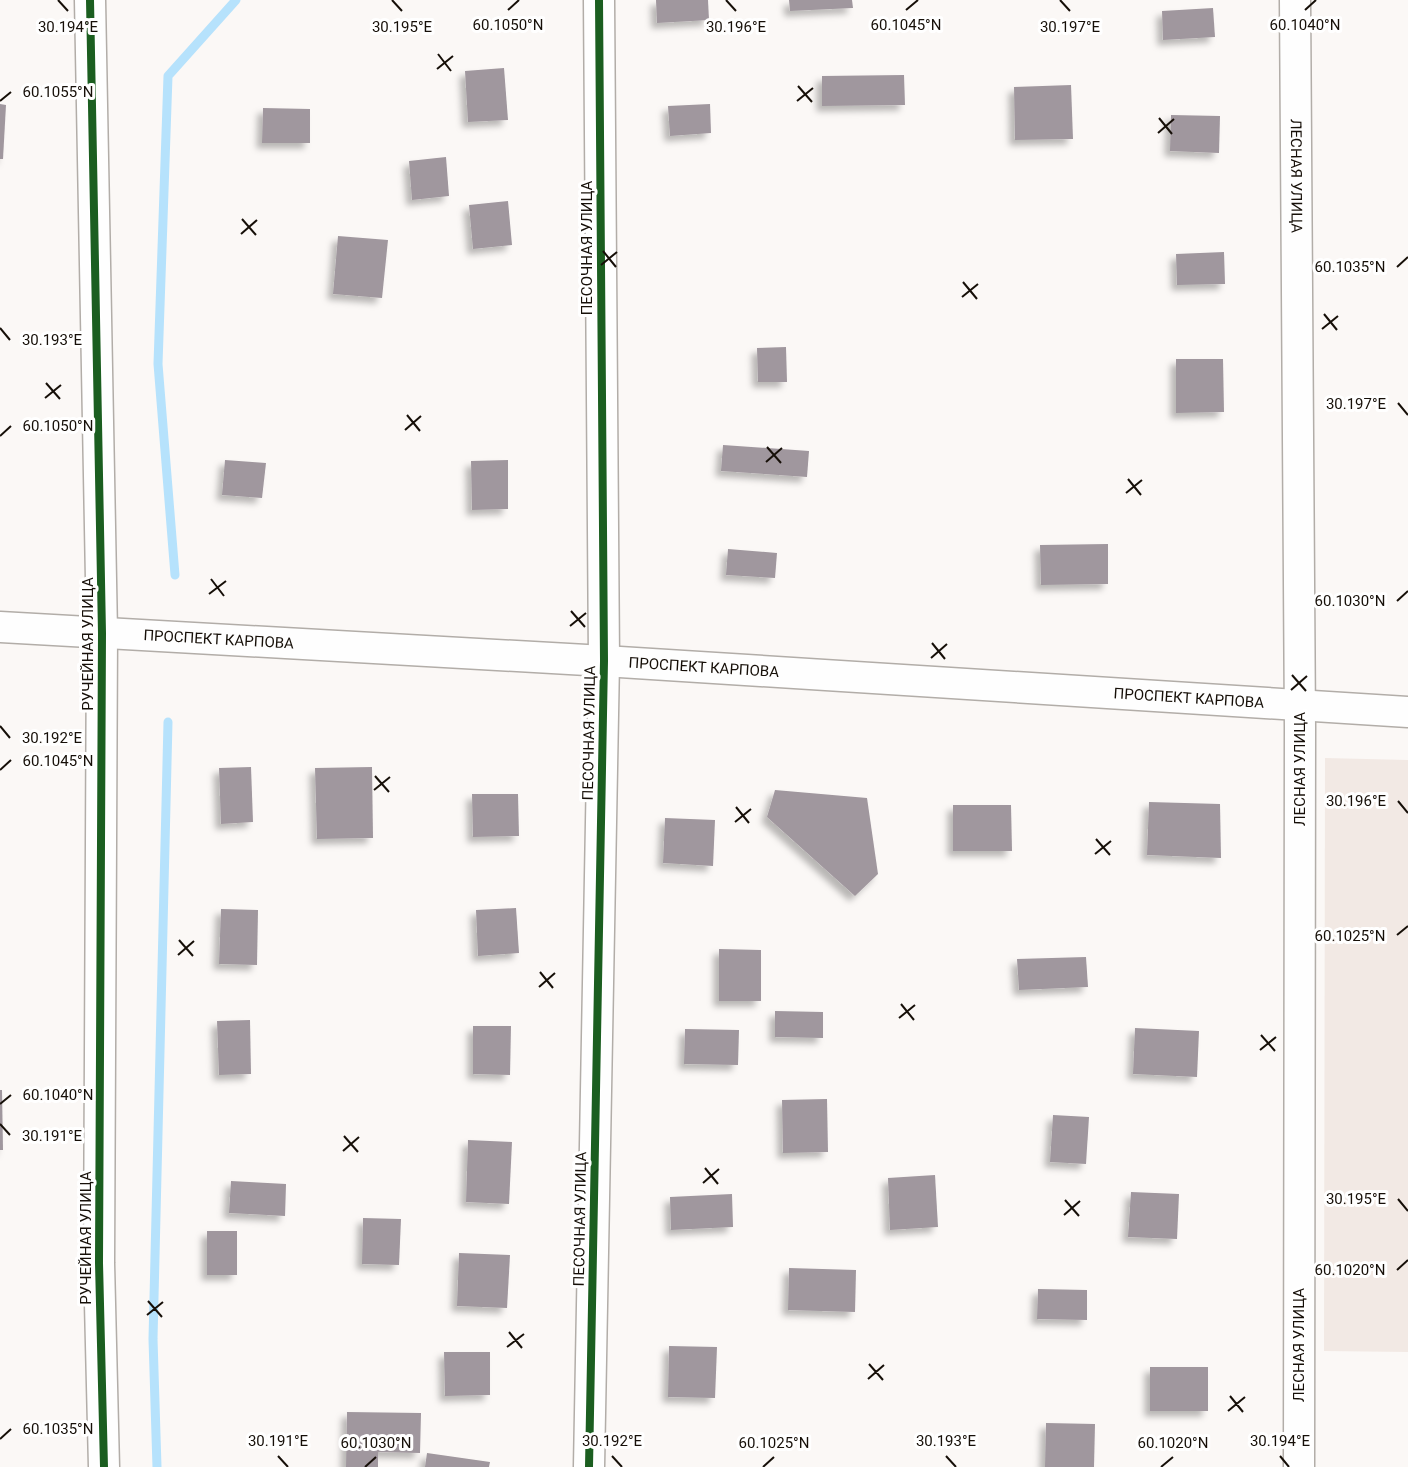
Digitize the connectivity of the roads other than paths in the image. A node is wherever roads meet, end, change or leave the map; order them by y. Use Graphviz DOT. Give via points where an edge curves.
graph roads {
  1 [pos="90,0"];
  2 [pos="599,0"];
  3 [pos="1295,0"];
  4 [pos="0,627"];
  5 [pos="102,633"];
  6 [pos="604,661"];
  7 [pos="1300,706"];
  8 [pos="1408,712"];
  9 [pos="104,1467"];
  10 [pos="589,1467"];
  11 [pos="1299,1467"];
  1 -- 5 [label="street, РУЧЕЙНАЯ УЛИЦА"];
  2 -- 6 [label="street, ПЕСОЧНАЯ УЛИЦА"];
  3 -- 7 [label="street, ЛЕСНАЯ УЛИЦА"];
  4 -- 5 [label="street, ПРОСПЕКТ КАРПОВА"];
  5 -- 6 [label="street, ПРОСПЕКТ КАРПОВА"];
  5 -- 9 [label="street, РУЧЕЙНАЯ УЛИЦА" via="99,1263"];
  6 -- 7 [label="street, ПРОСПЕКТ КАРПОВА"];
  6 -- 10 [label="street, ПЕСОЧНАЯ УЛИЦА"];
  7 -- 8 [label="street, ПРОСПЕКТ КАРПОВА"];
  7 -- 11 [label="street, ЛЕСНАЯ УЛИЦА"];
}
